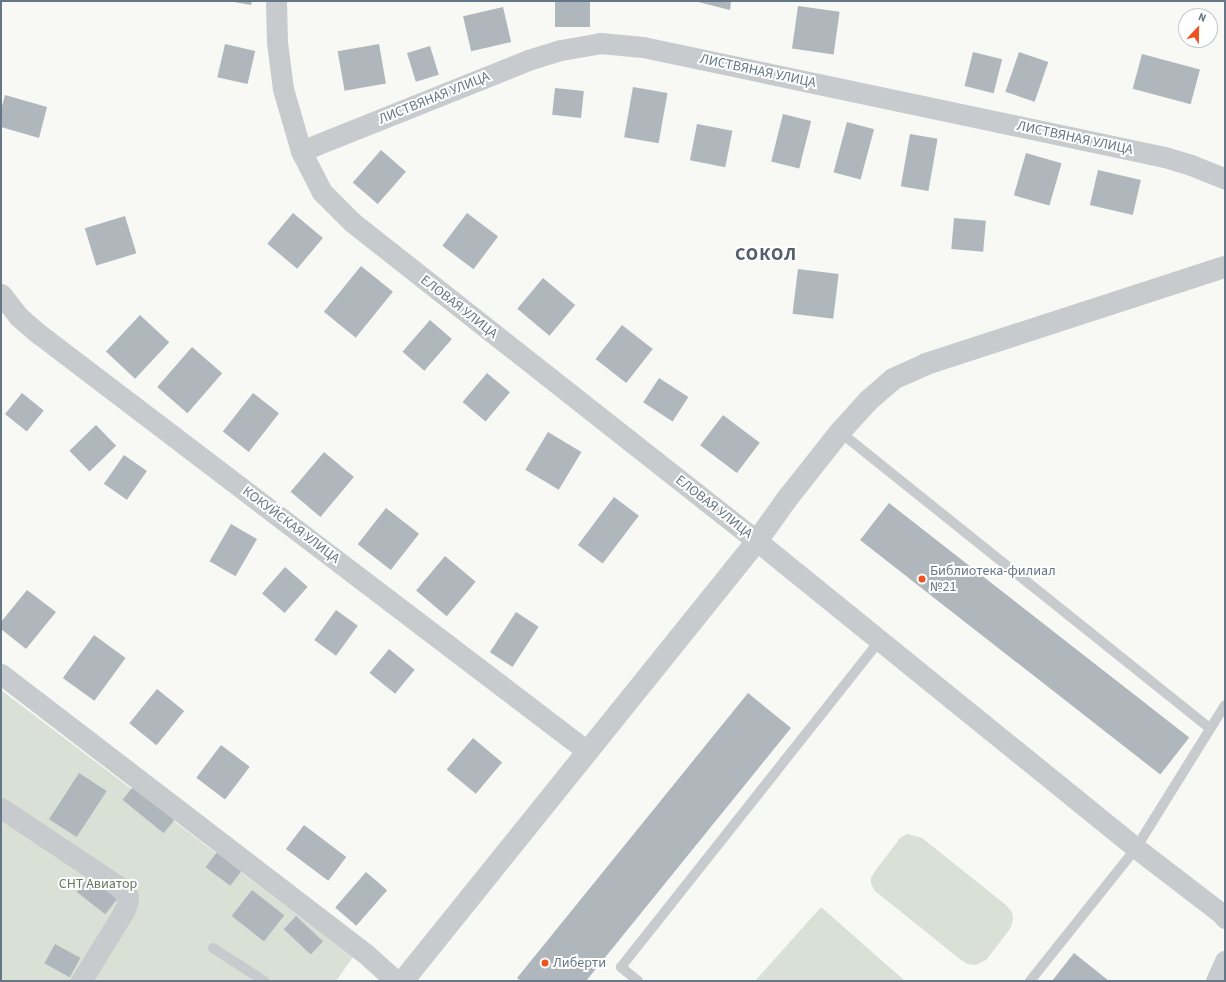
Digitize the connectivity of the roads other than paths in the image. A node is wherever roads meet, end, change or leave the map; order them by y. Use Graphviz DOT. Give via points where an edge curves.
graph roads {
  1 [pos="276,1"];
  2 [pos="301,151"];
  3 [pos="1225,179"];
  4 [pos="1225,267"];
  5 [pos="1,294"];
  6 [pos="840,432"];
  7 [pos="757,541"];
  8 [pos="880,640"];
  9 [pos="1,674"];
  10 [pos="1225,706"];
  11 [pos="1210,728"];
  12 [pos="587,751"];
  13 [pos="1,808"];
  14 [pos="1136,848"];
  15 [pos="1225,918"];
  16 [pos="213,948"];
  17 [pos="1225,961"];
  18 [pos="80,981"];
  19 [pos="264,981"];
  20 [pos="396,981"];
  21 [pos="403,981"];
  22 [pos="638,981"];
  23 [pos="1030,981"];
  24 [pos="1216,981"];
  1 -- 2 [label="street, ЕЛОВАЯ УЛИЦА" via="277,42 284,89"];
  2 -- 3 [label="street, ЛИСТВЯНАЯ УЛИЦА" via="528,60 561,50 600,43 643,47 1165,157"];
  2 -- 7 [label="street, ЕЛОВАЯ УЛИЦА" via="322,192 352,222"];
  4 -- 6 [label="street" via="926,364 894,379 868,401"];
  5 -- 12 [label="street, КОКУЙСКАЯ УЛИЦА" via="18,316 39,334"];
  6 -- 7 [label="street"];
  6 -- 11 [label="lane"];
  7 -- 8 [label="street, ЕЛОВАЯ УЛИЦА"];
  7 -- 12 [label="street"];
  8 -- 14 [label="street, ЕЛОВАЯ УЛИЦА"];
  8 -- 22 [label="lane" via="620,967"];
  9 -- 20 [label="street" via="367,955"];
  10 -- 11 [label="lane"];
  11 -- 14 [label="lane"];
  12 -- 21 [label="street"];
  13 -- 18 [label="street" via="118,886 128,896 123,913"];
  14 -- 15 [label="street, ЕЛОВАЯ УЛИЦА"];
  14 -- 23 [label="lane"];
  16 -- 19 [label="lane"];
  17 -- 24 [label="street"];
}
